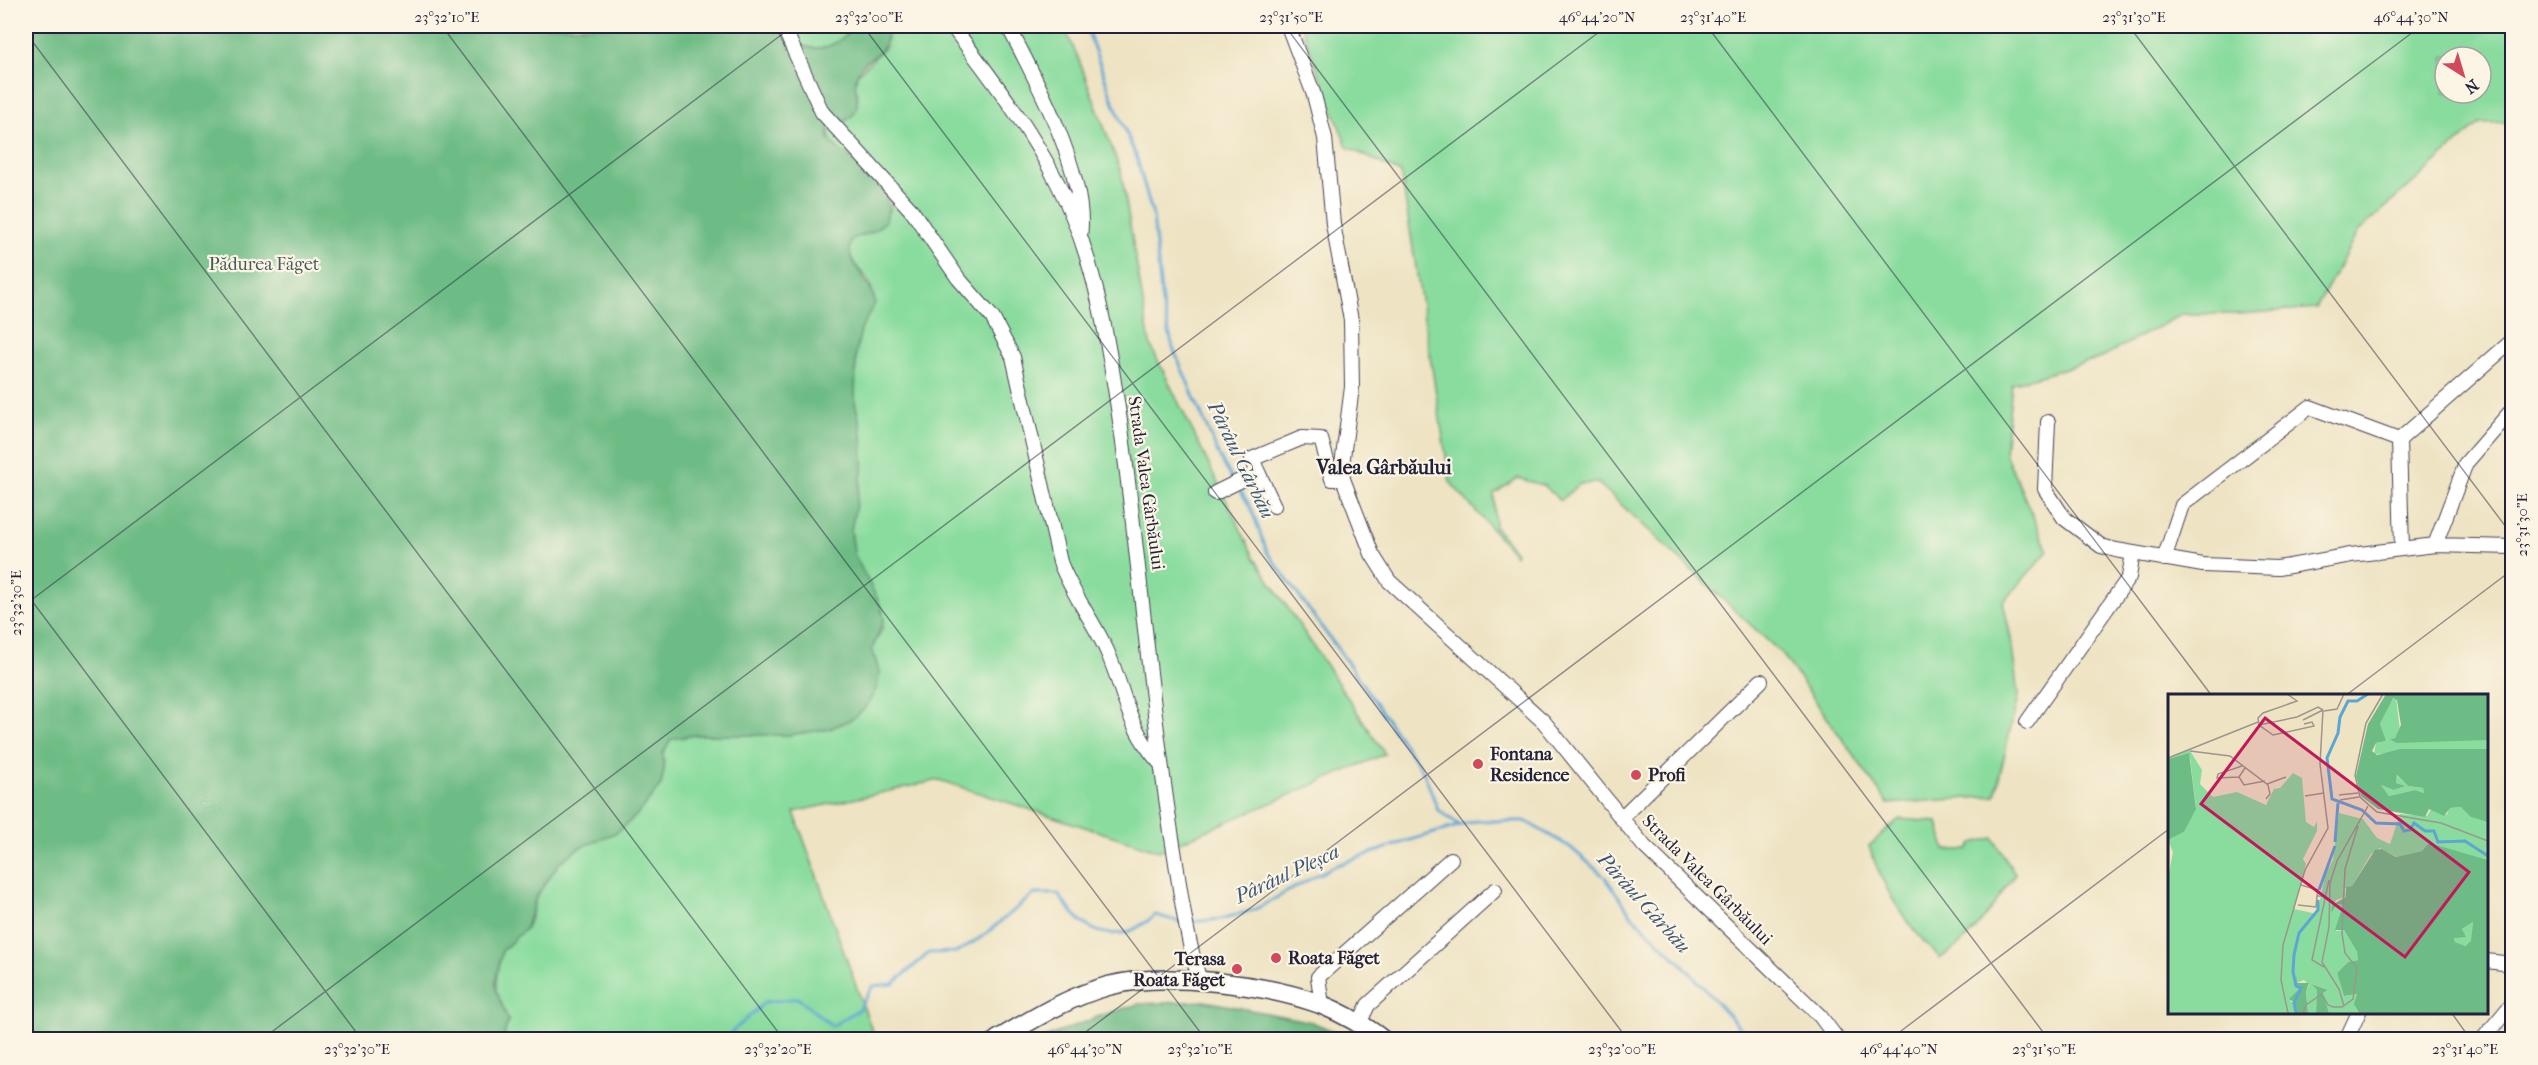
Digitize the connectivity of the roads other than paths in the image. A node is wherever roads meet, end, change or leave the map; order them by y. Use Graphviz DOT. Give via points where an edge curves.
graph roads {
  1 [pos="783,26"];
  2 [pos="952,26"];
  3 [pos="1008,26"];
  4 [pos="1288,26"];
  5 [pos="1080,238"];
  6 [pos="2512,341"];
  7 [pos="2512,410"];
  8 [pos="2048,422"];
  9 [pos="2399,440"];
  10 [pos="1258,472"];
  11 [pos="1343,479"];
  12 [pos="1215,493"];
  13 [pos="1274,506"];
  14 [pos="2435,545"];
  15 [pos="2512,547"];
  16 [pos="2402,549"];
  17 [pos="2133,554"];
  18 [pos="2164,559"];
  19 [pos="1761,681"];
  20 [pos="2027,722"];
  21 [pos="1160,763"];
  22 [pos="1621,818"];
  23 [pos="1451,859"];
  24 [pos="1495,890"];
  25 [pos="2487,962"];
  26 [pos="2512,964"];
  27 [pos="1200,981"];
  28 [pos="2512,1004"];
  29 [pos="1322,1005"];
  30 [pos="2358,1014"];
  31 [pos="1359,1024"];
  32 [pos="997,1040"];
  33 [pos="1383,1040"];
  34 [pos="1838,1040"];
  35 [pos="2346,1040"];
  36 [pos="2482,1040"];
  1 -- 21 [label="street" via="822,112 912,211 1005,338 1060,562 1108,654 1131,721"];
  2 -- 5 [label="street, Strada Valea Gârbăului" via="1037,147 1059,185"];
  3 -- 5 [label="street" via="1055,122 1082,206"];
  4 -- 11 [label="street" via="1314,95 1325,138 1333,224 1352,320 1352,387"];
  5 -- 21 [label="street, Strada Valea Gârbăului" via="1112,360"];
  6 -- 9 [label="street"];
  7 -- 14 [label="street" via="2466,463"];
  8 -- 17 [label="street" via="2045,489 2064,518 2090,539"];
  9 -- 16 [label="street"];
  9 -- 18 [label="street" via="2310,407 2182,505"];
  10 -- 11 [label="street" via="1252,459 1302,438 1321,439 1332,479"];
  10 -- 12 [label="street"];
  10 -- 13 [label="street"];
  11 -- 22 [label="street, Strada Valea Gârbăului" via="1372,554 1389,580 1544,722"];
  14 -- 15 [label="street"];
  14 -- 16 [label="street"];
  16 -- 18 [label="street" via="2278,568"];
  17 -- 18 [label="street"];
  17 -- 20 [label="street" via="2129,578"];
  19 -- 22 [label="street"];
  21 -- 27 [label="street, Strada Valea Gârbăului" via="1184,914"];
  22 -- 34 [label="street, Strada Valea Gârbăului" via="1667,870 1798,995"];
  23 -- 29 [label="street" via="1318,977"];
  24 -- 31 [label="street" via="1368,1005"];
  25 -- 26 [label="street"];
  27 -- 29 [label="main road"];
  27 -- 32 [label="main road" via="1157,979 1109,986 1071,999"];
  28 -- 36 [label="street"];
  29 -- 31 [label="main road"];
  30 -- 35 [label="street"];
  31 -- 33 [label="main road"];
}
